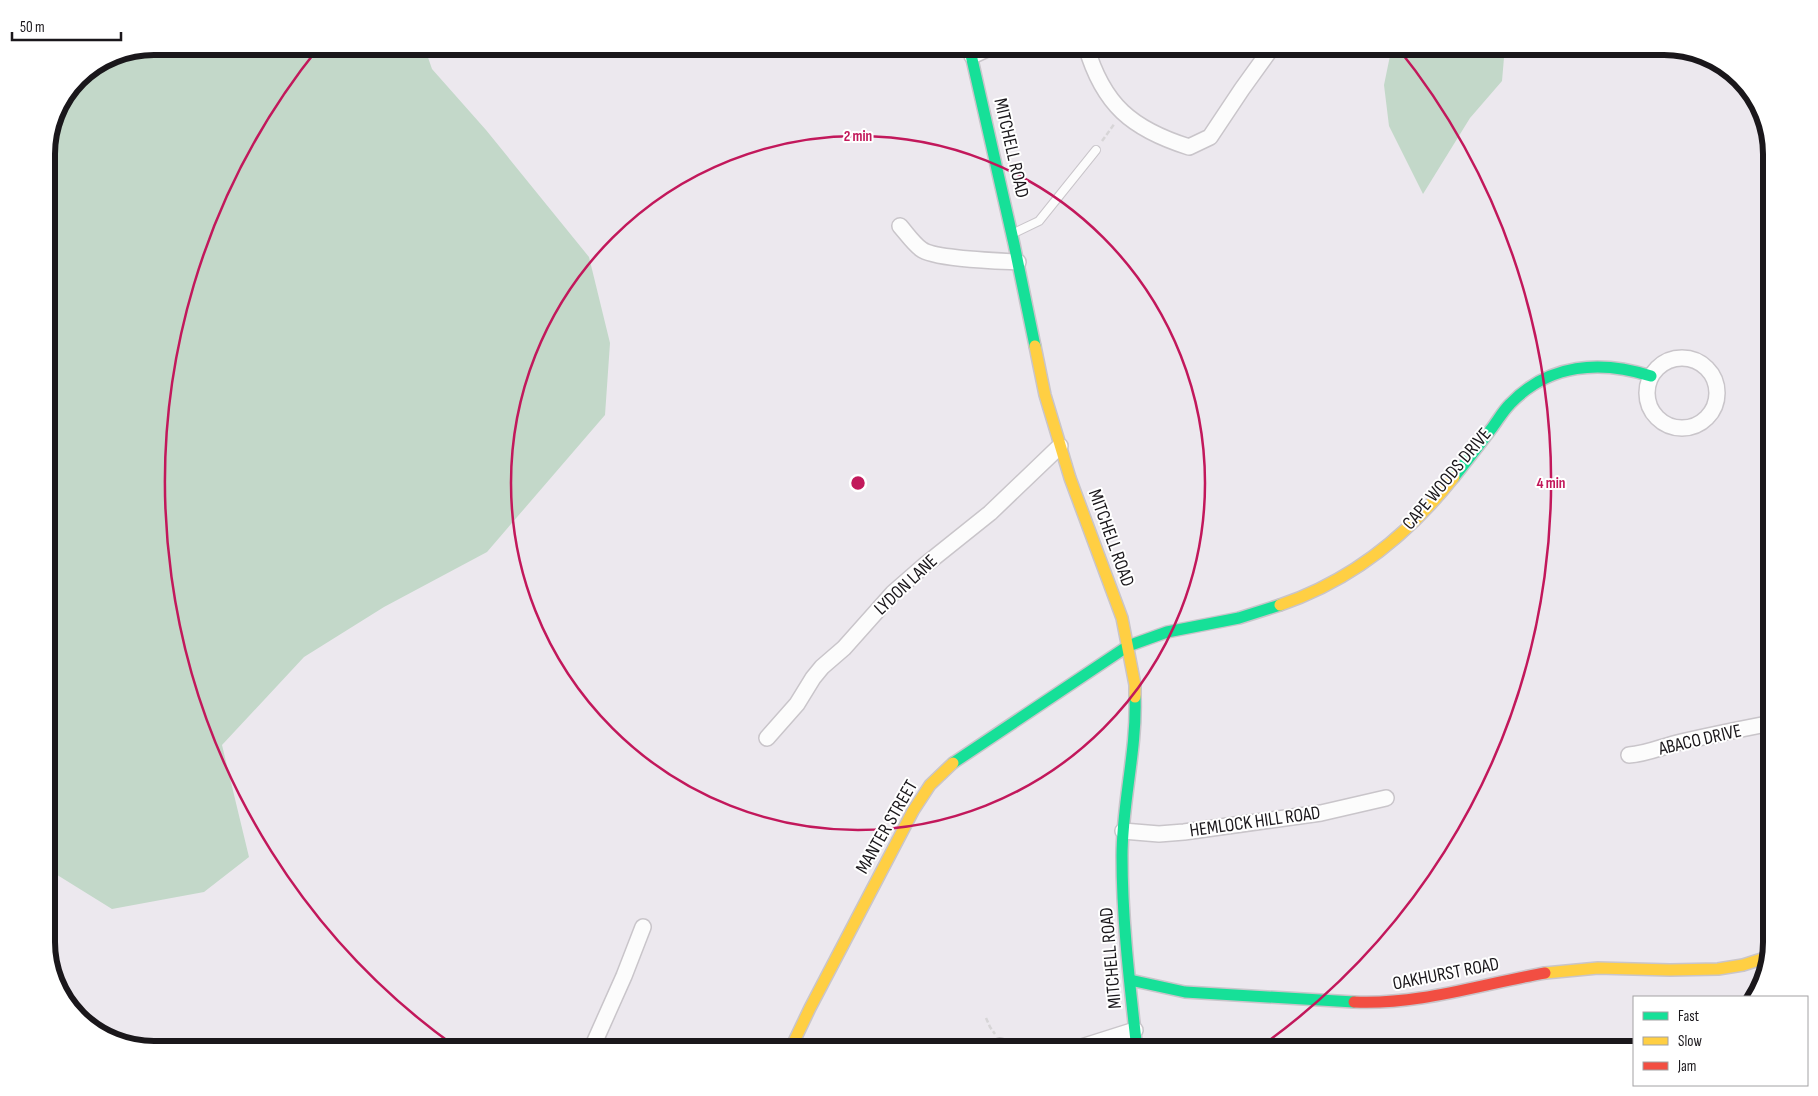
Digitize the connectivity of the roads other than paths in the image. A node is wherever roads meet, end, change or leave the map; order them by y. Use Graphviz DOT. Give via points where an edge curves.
graph roads {
  1 [pos="972,55"];
  2 [pos="1089,55"];
  3 [pos="1267,55"];
  4 [pos="1096,150"];
  5 [pos="900,226"];
  6 [pos="1012,234"];
  7 [pos="1018,262"];
  8 [pos="1651,376"];
  9 [pos="1060,446"];
  10 [pos="1128,646"];
  11 [pos="1763,725"];
  12 [pos="767,738"];
  13 [pos="1629,755"];
  14 [pos="1386,798"];
  15 [pos="1123,831"];
  16 [pos="643,927"];
  17 [pos="1761,959"];
  18 [pos="1130,980"];
  19 [pos="1135,1030"];
  20 [pos="596,1041"];
  21 [pos="795,1041"];
  22 [pos="1100,1041"];
  23 [pos="1136,1041"];
  1 -- 6 [label="street, MITCHELL ROAD"];
  2 -- 3 [label="street" via="1099,82 1113,103 1132,121 1162,139 1189,147 1210,136"];
  4 -- 6 [label="lane" via="1040,221"];
  5 -- 7 [label="street" via="922,251"];
  6 -- 7 [label="street, MITCHELL ROAD"];
  7 -- 9 [label="street, MITCHELL ROAD" via="1041,379"];
  8 -- 8 [label="street" via="1647,390 1649,406 1667,425 1691,426 1703,420 1713,408 1717,394 1714,379 1695,360 1670,360 1658,366"];
  8 -- 10 [label="street, CAPE WOODS DRIVE" via="1609,366 1570,370 1544,378 1510,404 1427,509 1396,539 1363,564 1316,591 1268,610 1153,636"];
  9 -- 10 [label="street, MITCHELL ROAD" via="1122,618"];
  9 -- 12 [label="street, LYDON LANE" via="990,513 893,593 818,672 797,704"];
  10 -- 15 [label="street, MITCHELL ROAD" via="1135,684 1136,719"];
  10 -- 21 [label="street, MANTER STREET" via="952,764 930,785 872,887"];
  11 -- 13 [label="street, ABACO DRIVE"];
  14 -- 15 [label="street, HEMLOCK HILL ROAD" via="1321,812 1184,832"];
  15 -- 18 [label="street, MITCHELL ROAD" via="1124,925"];
  16 -- 20 [label="street"];
  17 -- 18 [label="street, OAKHURST ROAD" via="1714,970 1677,972 1573,969 1407,1001 1381,1003 1179,991"];
  18 -- 19 [label="street, MITCHELL ROAD"];
  19 -- 22 [label="street"];
  19 -- 23 [label="street, MITCHELL ROAD"];
}
